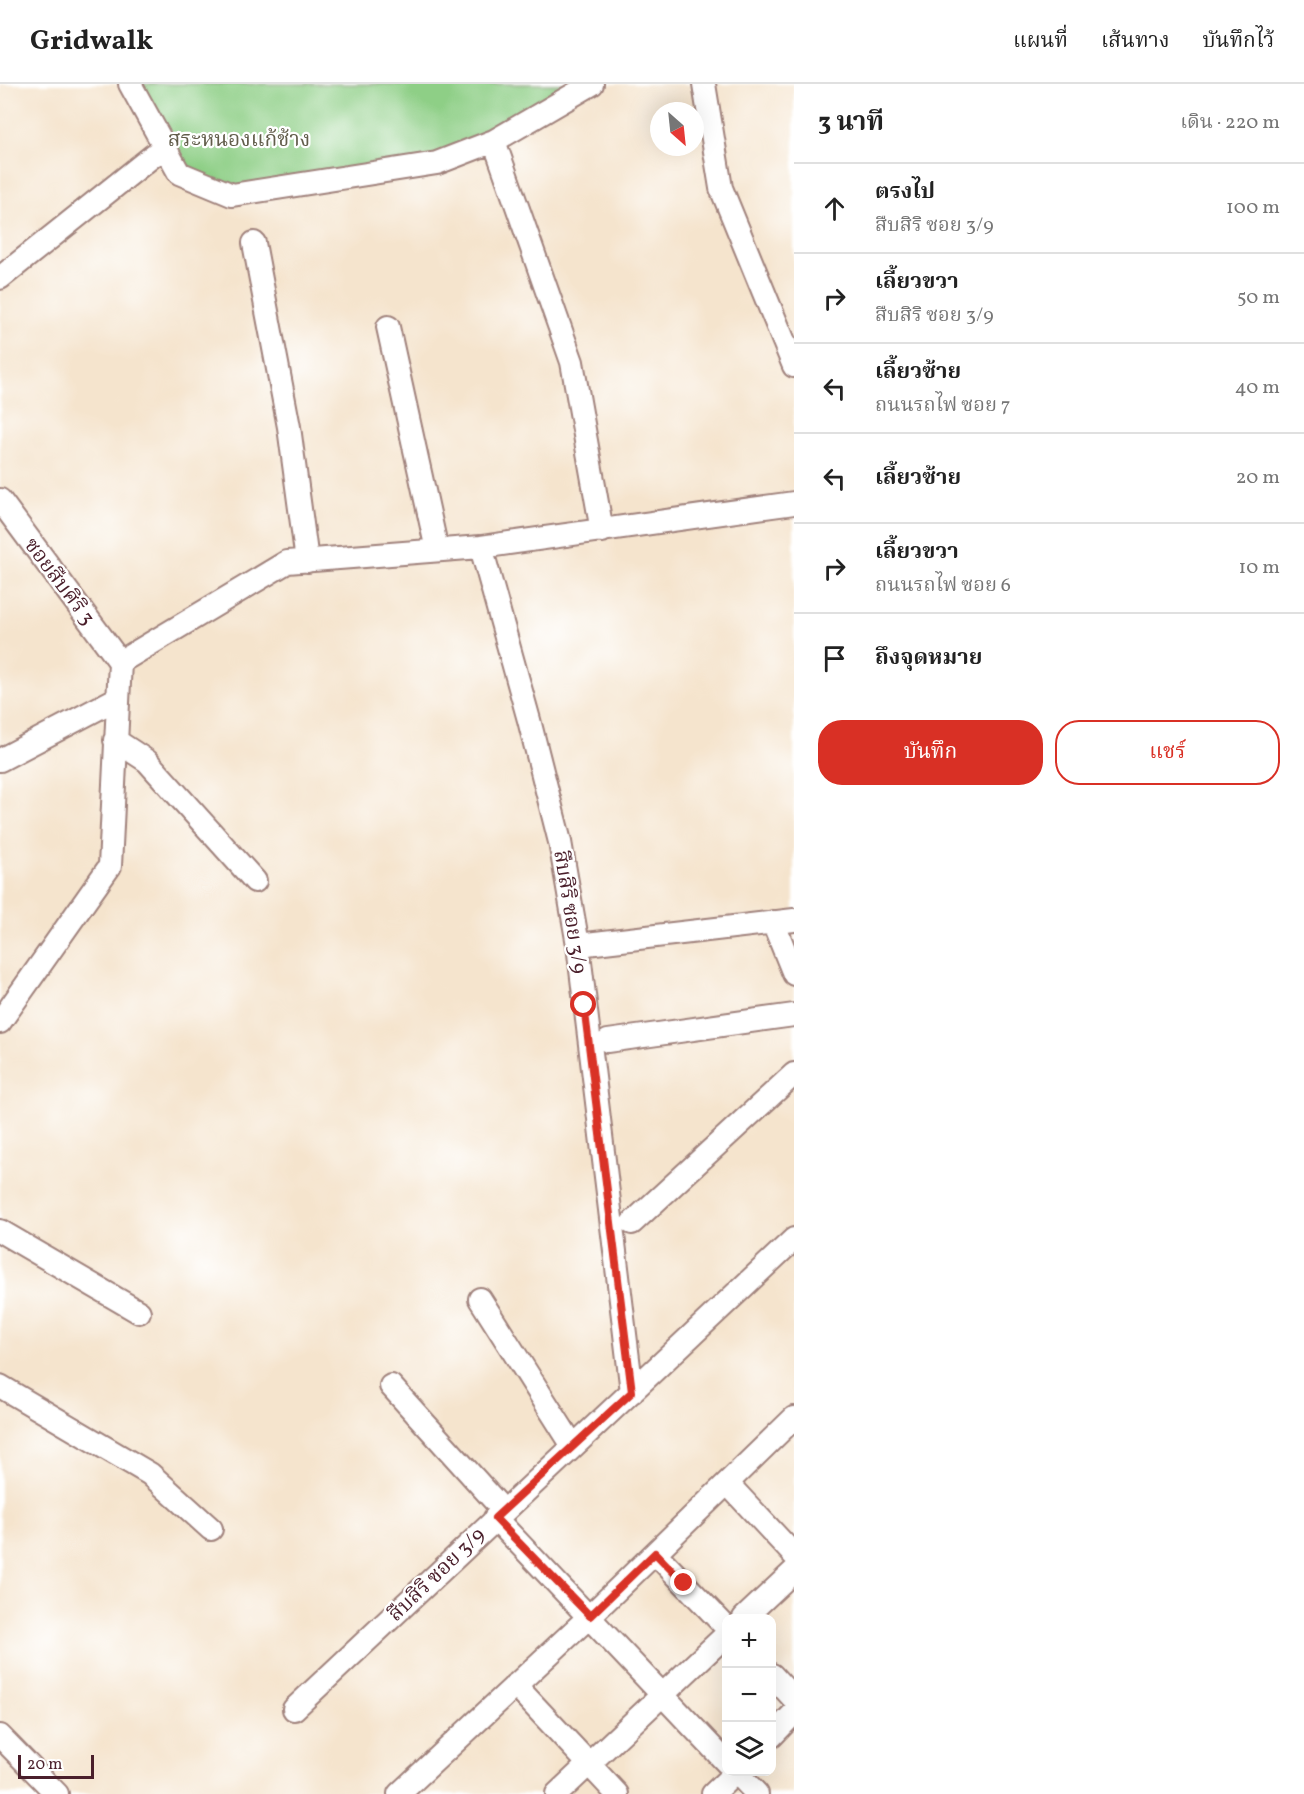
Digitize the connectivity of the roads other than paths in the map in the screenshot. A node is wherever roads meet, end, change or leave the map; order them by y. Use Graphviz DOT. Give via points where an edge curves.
graph roads {
  1 [pos="130,84"];
  2 [pos="592,84"];
  3 [pos="704,84"];
  4 [pos="494,141"];
  5 [pos="164,147"];
  6 [pos="254,243"];
  7 [pos="0,278"];
  8 [pos="388,327"];
  9 [pos="794,366"];
  10 [pos="0,500"];
  11 [pos="794,503"];
  12 [pos="602,531"];
  13 [pos="481,547"];
  14 [pos="437,550"];
  15 [pos="307,561"];
  16 [pos="120,662"];
  17 [pos="116,699"];
  18 [pos="115,740"];
  19 [pos="0,760"];
  20 [pos="255,882"];
  21 [pos="784,921"];
  22 [pos="578,945"];
  23 [pos="794,974"];
  24 [pos="794,1015"];
  25 [pos="0,1023"];
  26 [pos="608,1041"];
  27 [pos="794,1074"];
  28 [pos="632,1223"];
  29 [pos="0,1231"];
  30 [pos="794,1239"];
  31 [pos="480,1299"];
  32 [pos="139,1312"];
  33 [pos="0,1386"];
  34 [pos="391,1386"];
  35 [pos="632,1392"];
  36 [pos="794,1418"];
  37 [pos="573,1446"];
  38 [pos="728,1484"];
  39 [pos="499,1514"];
  40 [pos="211,1529"];
  41 [pos="655,1553"];
  42 [pos="794,1555"];
  43 [pos="794,1571"];
  44 [pos="748,1614"];
  45 [pos="590,1616"];
  46 [pos="722,1623"];
  47 [pos="722,1639"];
  48 [pos="776,1680"];
  49 [pos="515,1684"];
  50 [pos="664,1695"];
  51 [pos="794,1699"];
  52 [pos="294,1709"];
  53 [pos="794,1713"];
  54 [pos="776,1731"];
  55 [pos="0,1736"];
  56 [pos="722,1758"];
  57 [pos="589,1764"];
  58 [pos="732,1776"];
  59 [pos="740,1776"];
  60 [pos="57,1794"];
  61 [pos="399,1794"];
  62 [pos="557,1794"];
  63 [pos="617,1794"];
  64 [pos="713,1794"];
  65 [pos="757,1794"];
  1 -- 5 [label="street"];
  2 -- 4 [label="street"];
  3 -- 9 [label="street" via="721,188"];
  4 -- 5 [label="street" via="437,163 232,195 179,173"];
  4 -- 12 [label="street" via="572,362"];
  5 -- 7 [label="street"];
  6 -- 15 [label="street" via="289,427"];
  8 -- 14 [label="street"];
  10 -- 16 [label="street, ซอยสืบศิริ 3"];
  11 -- 12 [label="street"];
  12 -- 13 [label="street"];
  13 -- 14 [label="street"];
  13 -- 22 [label="street, สืบสิริ ซอย 3/9" via="554,820"];
  14 -- 15 [label="street"];
  15 -- 16 [label="street" via="287,562"];
  16 -- 17 [label="street"];
  17 -- 18 [label="street"];
  17 -- 19 [label="street"];
  18 -- 20 [label="street" via="147,760"];
  18 -- 25 [label="street" via="110,866"];
  21 -- 22 [label="street"];
  21 -- 23 [label="street"];
  22 -- 35 [label="street, สืบสิริ ซอย 3/9"];
  24 -- 26 [label="street"];
  27 -- 28 [label="street"];
  29 -- 32 [label="street"];
  30 -- 35 [label="street, สืบสิริ ซอย 3/9"];
  31 -- 37 [label="street"];
  33 -- 40 [label="street" via="150,1474"];
  34 -- 39 [label="street"];
  35 -- 37 [label="street, สืบสิริ ซอย 3/9"];
  36 -- 38 [label="street"];
  37 -- 39 [label="street, สืบสิริ ซอย 3/9"];
  38 -- 41 [label="street"];
  38 -- 42 [label="street"];
  39 -- 45 [label="street"];
  39 -- 52 [label="street, สืบสิริ ซอย 3/9"];
  41 -- 45 [label="street"];
  41 -- 46 [label="street"];
  43 -- 44 [label="street"];
  45 -- 49 [label="street"];
  45 -- 50 [label="street"];
  47 -- 50 [label="street"];
  48 -- 51 [label="street"];
  49 -- 57 [label="street"];
  49 -- 61 [label="street"];
  50 -- 56 [label="street"];
  50 -- 57 [label="street"];
  53 -- 54 [label="street"];
  55 -- 60 [label="street"];
  57 -- 62 [label="street"];
  57 -- 63 [label="street"];
  58 -- 64 [label="street"];
  59 -- 65 [label="street"];
}
